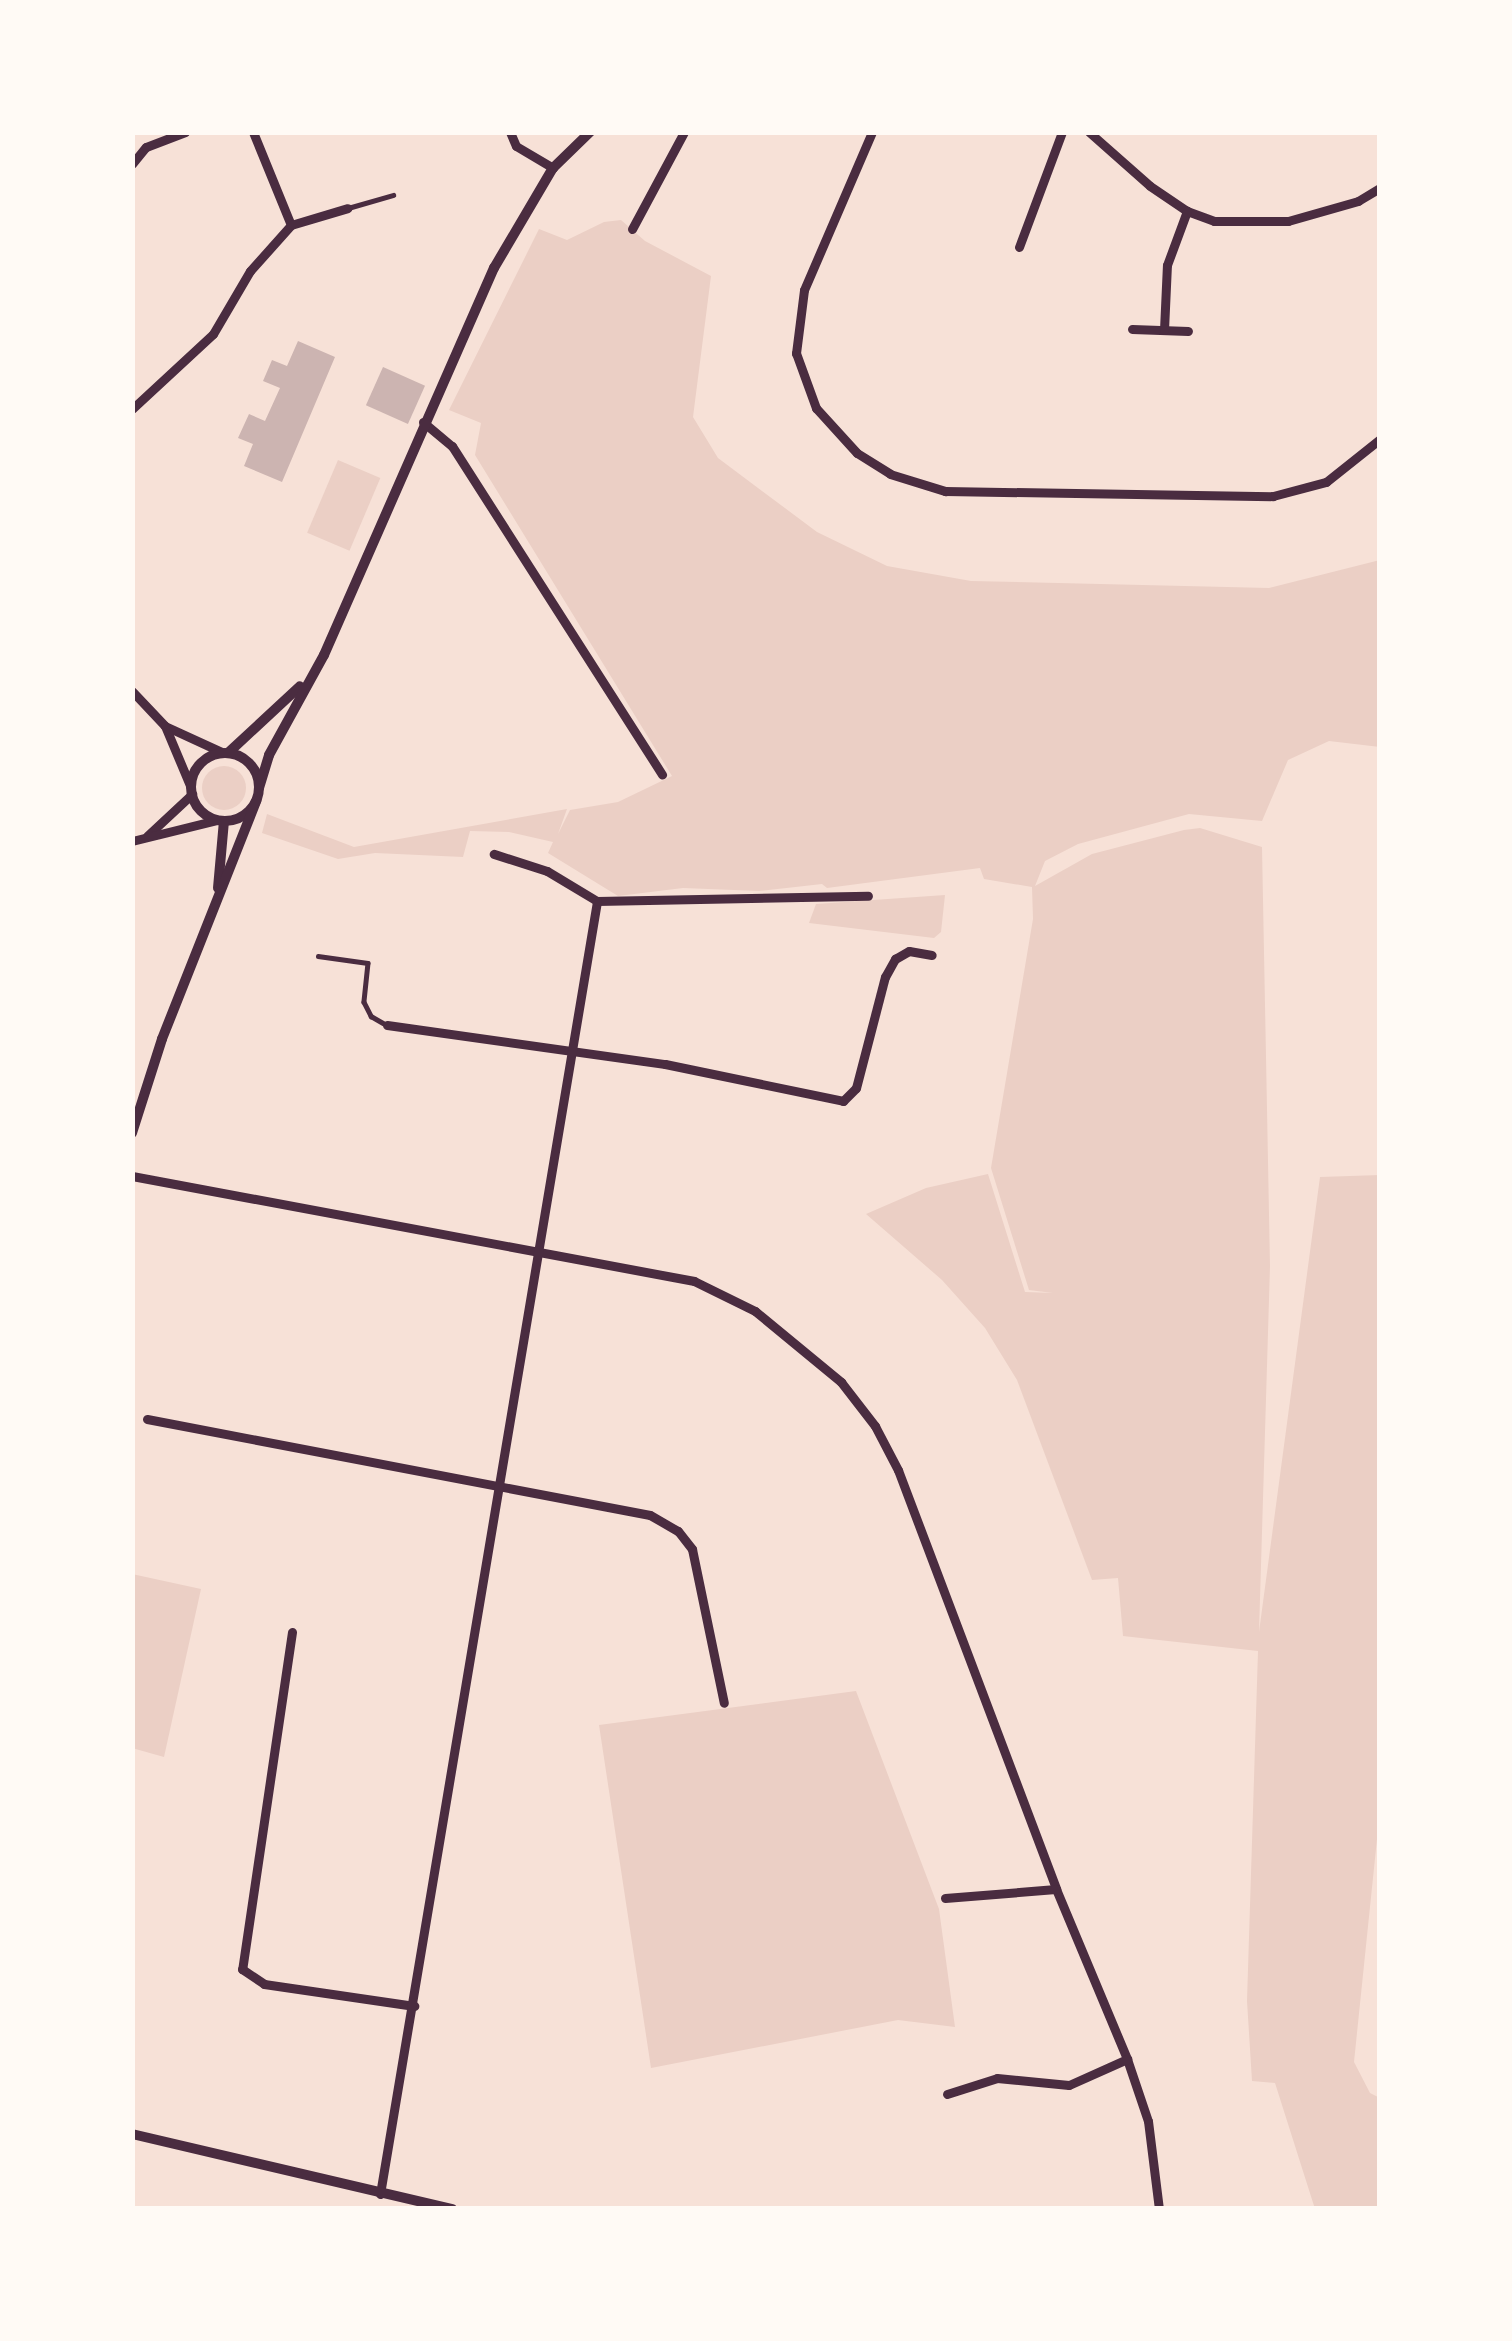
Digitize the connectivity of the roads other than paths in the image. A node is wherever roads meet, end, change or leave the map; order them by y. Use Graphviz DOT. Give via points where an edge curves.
graph roads {
  1 [pos="185,132"];
  2 [pos="253,132"];
  3 [pos="511,132"];
  4 [pos="590,132"];
  5 [pos="684,132"];
  6 [pos="872,132"];
  7 [pos="1062,132"];
  8 [pos="1089,132"];
  9 [pos="132,164"];
  10 [pos="554,168"];
  11 [pos="1380,188"];
  12 [pos="394,194"];
  13 [pos="347,208"];
  14 [pos="1187,212"];
  15 [pos="291,225"];
  16 [pos="632,229"];
  17 [pos="1019,248"];
  18 [pos="1132,329"];
  19 [pos="1163,330"];
  20 [pos="1188,331"];
  21 [pos="132,409"];
  22 [pos="423,422"];
  23 [pos="1380,439"];
  24 [pos="324,655"];
  25 [pos="132,691"];
  26 [pos="165,727"];
  27 [pos="226,753"];
  28 [pos="662,775"];
  29 [pos="192,791"];
  30 [pos="257,795"];
  31 [pos="220,820"];
  32 [pos="137,840"];
  33 [pos="494,854"];
  34 [pos="868,896"];
  35 [pos="597,901"];
  36 [pos="214,903"];
  37 [pos="932,955"];
  38 [pos="318,956"];
  39 [pos="387,1025"];
  40 [pos="573,1050"];
  41 [pos="132,1133"];
  42 [pos="132,1176"];
  43 [pos="539,1252"];
  44 [pos="147,1419"];
  45 [pos="500,1489"];
  46 [pos="292,1632"];
  47 [pos="724,1703"];
  48 [pos="1056,1889"];
  49 [pos="945,1898"];
  50 [pos="415,2006"];
  51 [pos="1127,2060"];
  52 [pos="947,2094"];
  53 [pos="132,2134"];
  54 [pos="380,2194"];
  55 [pos="452,2209"];
  56 [pos="1160,2209"];
  1 -- 9 [label="street" via="146,147"];
  2 -- 15 [label="street"];
  3 -- 10 [label="street" via="516,146"];
  4 -- 10 [label="street"];
  5 -- 16 [label="street"];
  6 -- 23 [label="street" via="819,249 795,340 816,408 873,463 945,491 1274,496 1326,482"];
  7 -- 17 [label="street"];
  8 -- 14 [label="street"];
  10 -- 22 [label="street" via="494,268"];
  11 -- 14 [label="street" via="1288,221 1214,221"];
  12 -- 13 [label="lane"];
  13 -- 15 [label="street"];
  14 -- 19 [label="street" via="1167,265"];
  15 -- 21 [label="street" via="213,334"];
  18 -- 19 [label="street"];
  19 -- 20 [label="street"];
  22 -- 24 [label="street"];
  22 -- 28 [label="street" via="452,446"];
  24 -- 27 [label="street" via="295,693"];
  24 -- 30 [label="street" via="269,755"];
  25 -- 26 [label="street"];
  26 -- 27 [label="street"];
  26 -- 29 [label="street"];
  27 -- 29 [label="street" via="204,760"];
  27 -- 30 [label="street" via="253,769"];
  29 -- 31 [label="street" via="201,811"];
  29 -- 32 [label="street"];
  30 -- 31 [label="street" via="243,816"];
  30 -- 36 [label="street"];
  31 -- 32 [label="street"];
  31 -- 36 [label="street" via="224,856"];
  33 -- 35 [label="street" via="547,871"];
  34 -- 35 [label="street"];
  35 -- 40 [label="street"];
  36 -- 41 [label="street"];
  37 -- 40 [label="street" via="909,951 885,977 856,1088 843,1101"];
  38 -- 39 [label="lane" via="368,963 364,1002"];
  39 -- 40 [label="street"];
  40 -- 43 [label="street"];
  42 -- 43 [label="street"];
  43 -- 45 [label="street"];
  43 -- 48 [label="street" via="722,1292 784,1331 852,1396 898,1470"];
  44 -- 45 [label="street"];
  45 -- 47 [label="street" via="650,1515 678,1531 703,1579"];
  45 -- 50 [label="street"];
  46 -- 50 [label="street" via="242,1970 264,1984"];
  48 -- 49 [label="street"];
  48 -- 51 [label="street"];
  50 -- 54 [label="street"];
  51 -- 52 [label="street" via="1069,2085 997,2078"];
  51 -- 56 [label="street" via="1148,2121"];
  53 -- 54 [label="street"];
  54 -- 55 [label="street"];
}
